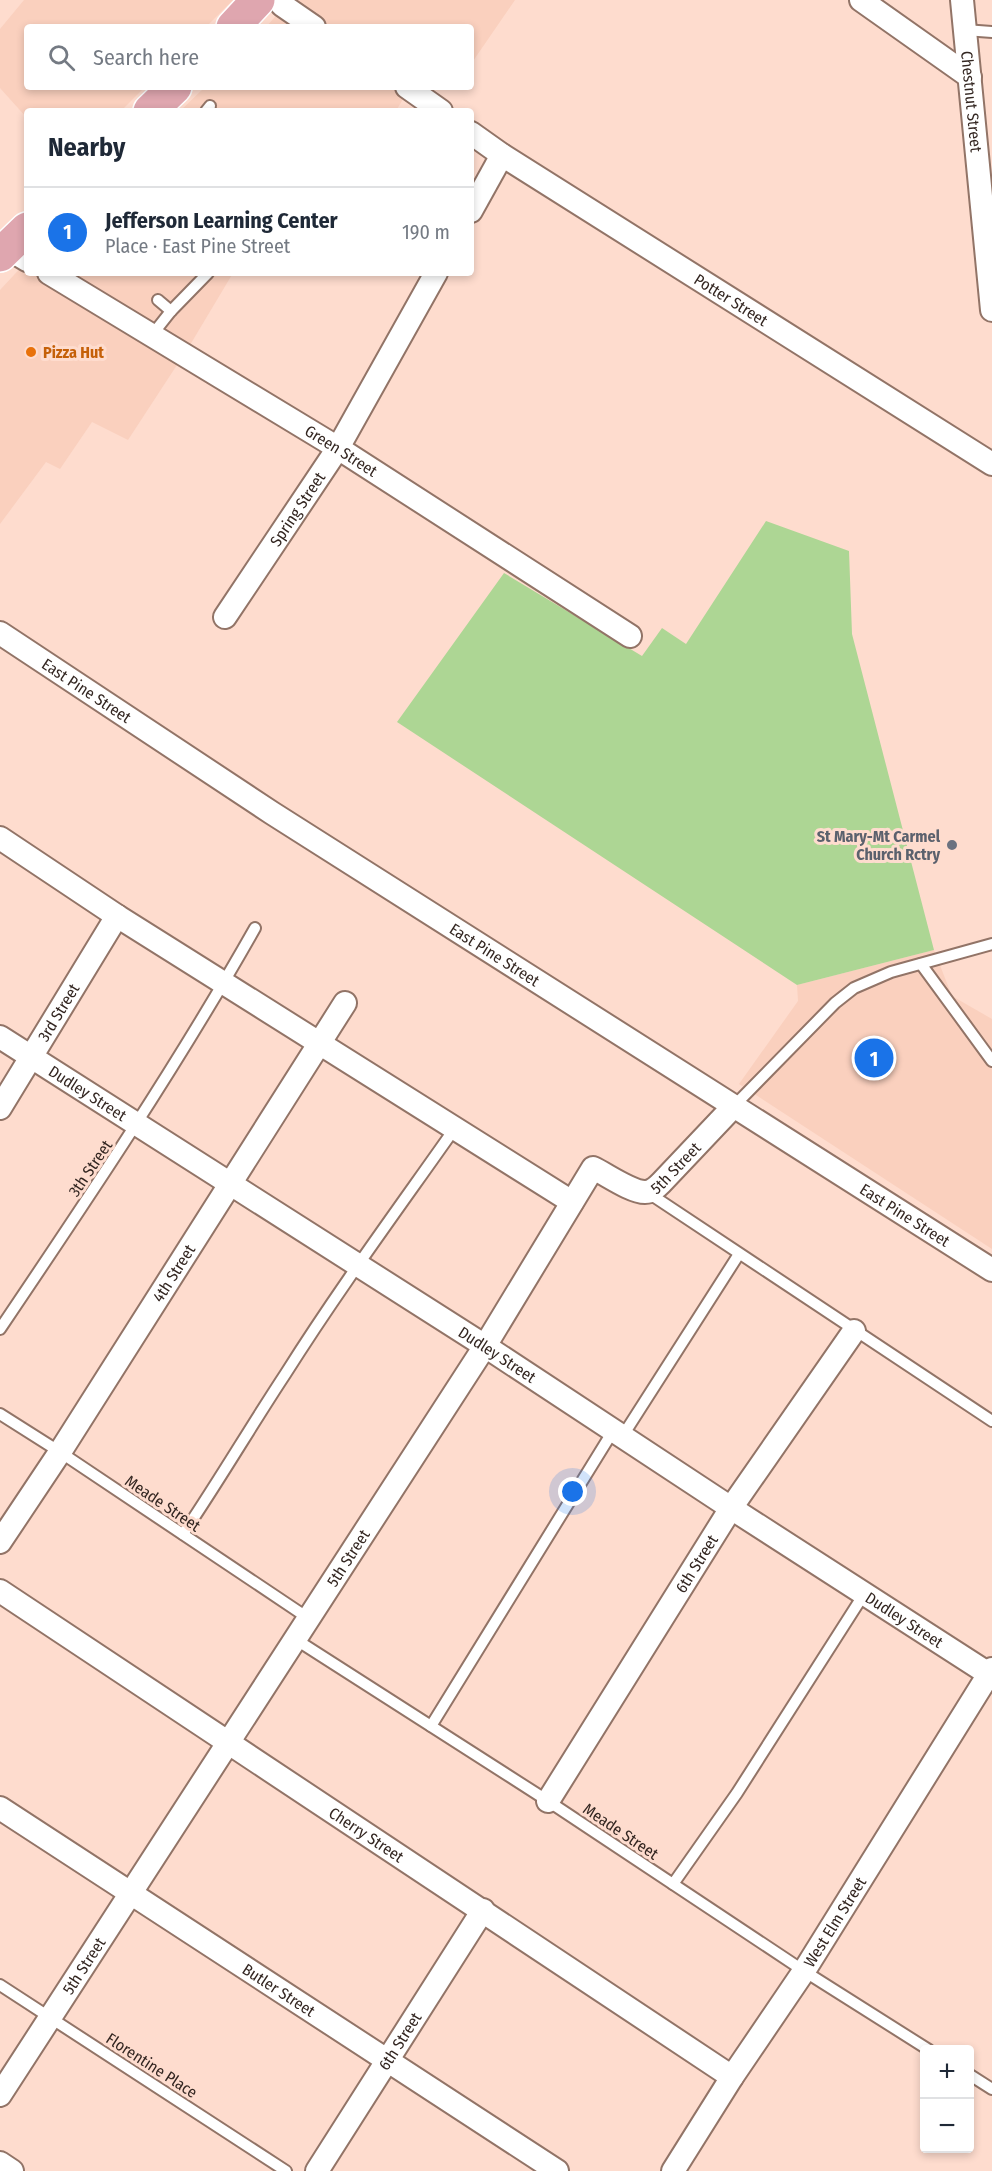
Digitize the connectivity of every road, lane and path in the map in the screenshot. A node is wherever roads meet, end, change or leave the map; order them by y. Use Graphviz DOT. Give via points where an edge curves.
graph roads {
  1 [pos="258,0"];
  2 [pos="280,0"];
  3 [pos="861,0"];
  4 [pos="962,0"];
  5 [pos="236,24"];
  6 [pos="310,24"];
  7 [pos="965,30"];
  8 [pos="992,32"];
  9 [pos="970,77"];
  10 [pos="172,90"];
  11 [pos="411,90"];
  12 [pos="153,108"];
  13 [pos="437,108"];
  14 [pos="474,135"];
  15 [pos="502,155"];
  16 [pos="474,206"];
  17 [pos="989,261"];
  18 [pos="55,276"];
  19 [pos="205,276"];
  20 [pos="434,276"];
  21 [pos="158,300"];
  22 [pos="992,310"];
  23 [pos="171,311"];
  24 [pos="152,335"];
  25 [pos="338,448"];
  26 [pos="992,464"];
  27 [pos="225,617"];
  28 [pos="0,633"];
  29 [pos="630,636"];
  30 [pos="0,838"];
  31 [pos="117,916"];
  32 [pos="255,928"];
  33 [pos="992,944"];
  34 [pos="921,964"];
  35 [pos="224,983"];
  36 [pos="345,1003"];
  37 [pos="0,1037"];
  38 [pos="319,1043"];
  39 [pos="31,1058"];
  40 [pos="992,1061"];
  41 [pos="733,1107"];
  42 [pos="0,1108"];
  43 [pos="138,1124"];
  44 [pos="455,1128"];
  45 [pos="232,1183"];
  46 [pos="647,1192"];
  47 [pos="572,1203"];
  48 [pos="739,1254"];
  49 [pos="358,1265"];
  50 [pos="992,1270"];
  51 [pos="0,1329"];
  52 [pos="854,1332"];
  53 [pos="485,1346"];
  54 [pos="0,1414"];
  55 [pos="992,1422"];
  56 [pos="618,1434"];
  57 [pos="60,1452"];
  58 [pos="731,1508"];
  59 [pos="183,1534"];
  60 [pos="0,1542"];
  61 [pos="0,1591"];
  62 [pos="864,1594"];
  63 [pos="308,1618"];
  64 [pos="295,1639"];
  65 [pos="991,1673"];
  66 [pos="431,1726"];
  67 [pos="228,1742"];
  68 [pos="548,1801"];
  69 [pos="0,1808"];
  70 [pos="673,1884"];
  71 [pos="132,1893"];
  72 [pos="483,1910"];
  73 [pos="804,1971"];
  74 [pos="0,1985"];
  75 [pos="52,2018"];
  76 [pos="923,2045"];
  77 [pos="388,2060"];
  78 [pos="732,2077"];
  79 [pos="974,2078"];
  80 [pos="992,2090"];
  81 [pos="0,2095"];
  82 [pos="0,2163"];
  83 [pos="12,2171"];
  84 [pos="286,2171"];
  85 [pos="317,2171"];
  86 [pos="557,2171"];
  87 [pos="673,2171"];
  1 -- 5 [label="main road"];
  2 -- 6 [label="street"];
  3 -- 9 [label="street"];
  4 -- 7 [label="street, Chestnut Street"];
  7 -- 8 [label="lane"];
  7 -- 9 [label="street, Chestnut Street"];
  9 -- 17 [label="street, Chestnut Street"];
  10 -- 12 [label="main road"];
  11 -- 13 [label="street"];
  14 -- 15 [label="street, Potter Street"];
  15 -- 16 [label="street"];
  15 -- 26 [label="street, Potter Street"];
  17 -- 22 [label="street, Chestnut Street"];
  18 -- 24 [label="street, Green Street"];
  19 -- 23 [label="lane"];
  20 -- 25 [label="street, Spring Street"];
  21 -- 23 [label="lane"];
  23 -- 24 [label="lane"];
  24 -- 25 [label="street, Green Street"];
  25 -- 27 [label="street, Spring Street"];
  25 -- 29 [label="street, Green Street"];
  28 -- 41 [label="street, East Pine Street" via="272,813"];
  30 -- 31 [label="street"];
  31 -- 35 [label="street"];
  31 -- 39 [label="street, 3rd Street"];
  32 -- 35 [label="lane, 3th Street"];
  33 -- 34 [label="lane"];
  34 -- 40 [label="lane"];
  34 -- 41 [label="lane" via="854,988"];
  35 -- 38 [label="street"];
  35 -- 43 [label="lane, 3th Street"];
  36 -- 38 [label="street, 4th Street"];
  37 -- 39 [label="street, Dudley Street"];
  38 -- 44 [label="street"];
  38 -- 45 [label="street, 4th Street"];
  39 -- 42 [label="street, 3rd Street"];
  39 -- 43 [label="street, Dudley Street"];
  41 -- 46 [label="street, 5th Street" via="661,1183"];
  41 -- 50 [label="street, East Pine Street"];
  43 -- 45 [label="street, Dudley Street"];
  43 -- 51 [label="lane, 3th Street"];
  44 -- 47 [label="street"];
  44 -- 49 [label="lane"];
  45 -- 49 [label="street, Dudley Street"];
  45 -- 57 [label="street, 4th Street"];
  46 -- 47 [label="street, 5th Street" via="593,1168"];
  46 -- 48 [label="lane"];
  47 -- 53 [label="street, 5th Street"];
  48 -- 52 [label="lane"];
  48 -- 56 [label="lane"];
  49 -- 53 [label="street, Dudley Street"];
  49 -- 59 [label="lane"];
  52 -- 55 [label="lane"];
  52 -- 58 [label="street, 6th Street"];
  53 -- 56 [label="street, Dudley Street"];
  53 -- 63 [label="street, 5th Street"];
  54 -- 57 [label="lane, Meade Street"];
  56 -- 58 [label="street, Dudley Street"];
  56 -- 66 [label="lane"];
  57 -- 59 [label="lane, Meade Street"];
  57 -- 60 [label="street, 4th Street"];
  58 -- 62 [label="street, Dudley Street"];
  58 -- 68 [label="street, 6th Street"];
  59 -- 63 [label="lane, Meade Street"];
  61 -- 67 [label="street, Cherry Street"];
  62 -- 65 [label="street, Dudley Street"];
  62 -- 70 [label="lane"];
  63 -- 64 [label="street, 5th Street"];
  64 -- 66 [label="lane, Meade Street"];
  64 -- 67 [label="street, 5th Street"];
  65 -- 73 [label="street, West Elm Street"];
  66 -- 68 [label="lane, Meade Street"];
  67 -- 71 [label="street, 5th Street"];
  67 -- 72 [label="street, Cherry Street"];
  68 -- 70 [label="lane, Meade Street"];
  69 -- 71 [label="street, Butler Street"];
  70 -- 73 [label="lane, Meade Street"];
  71 -- 75 [label="street, 5th Street"];
  71 -- 77 [label="street, Butler Street"];
  72 -- 77 [label="street, 6th Street"];
  72 -- 78 [label="street, Cherry Street"];
  73 -- 76 [label="lane, Meade Street"];
  73 -- 78 [label="street, West Elm Street"];
  74 -- 75 [label="lane, Florentine Place"];
  75 -- 81 [label="street, 5th Street"];
  75 -- 84 [label="lane, Florentine Place"];
  77 -- 85 [label="street, 6th Street"];
  77 -- 86 [label="street, Butler Street"];
  78 -- 87 [label="street, West Elm Street"];
  79 -- 80 [label="lane"];
  82 -- 83 [label="street"];
}
